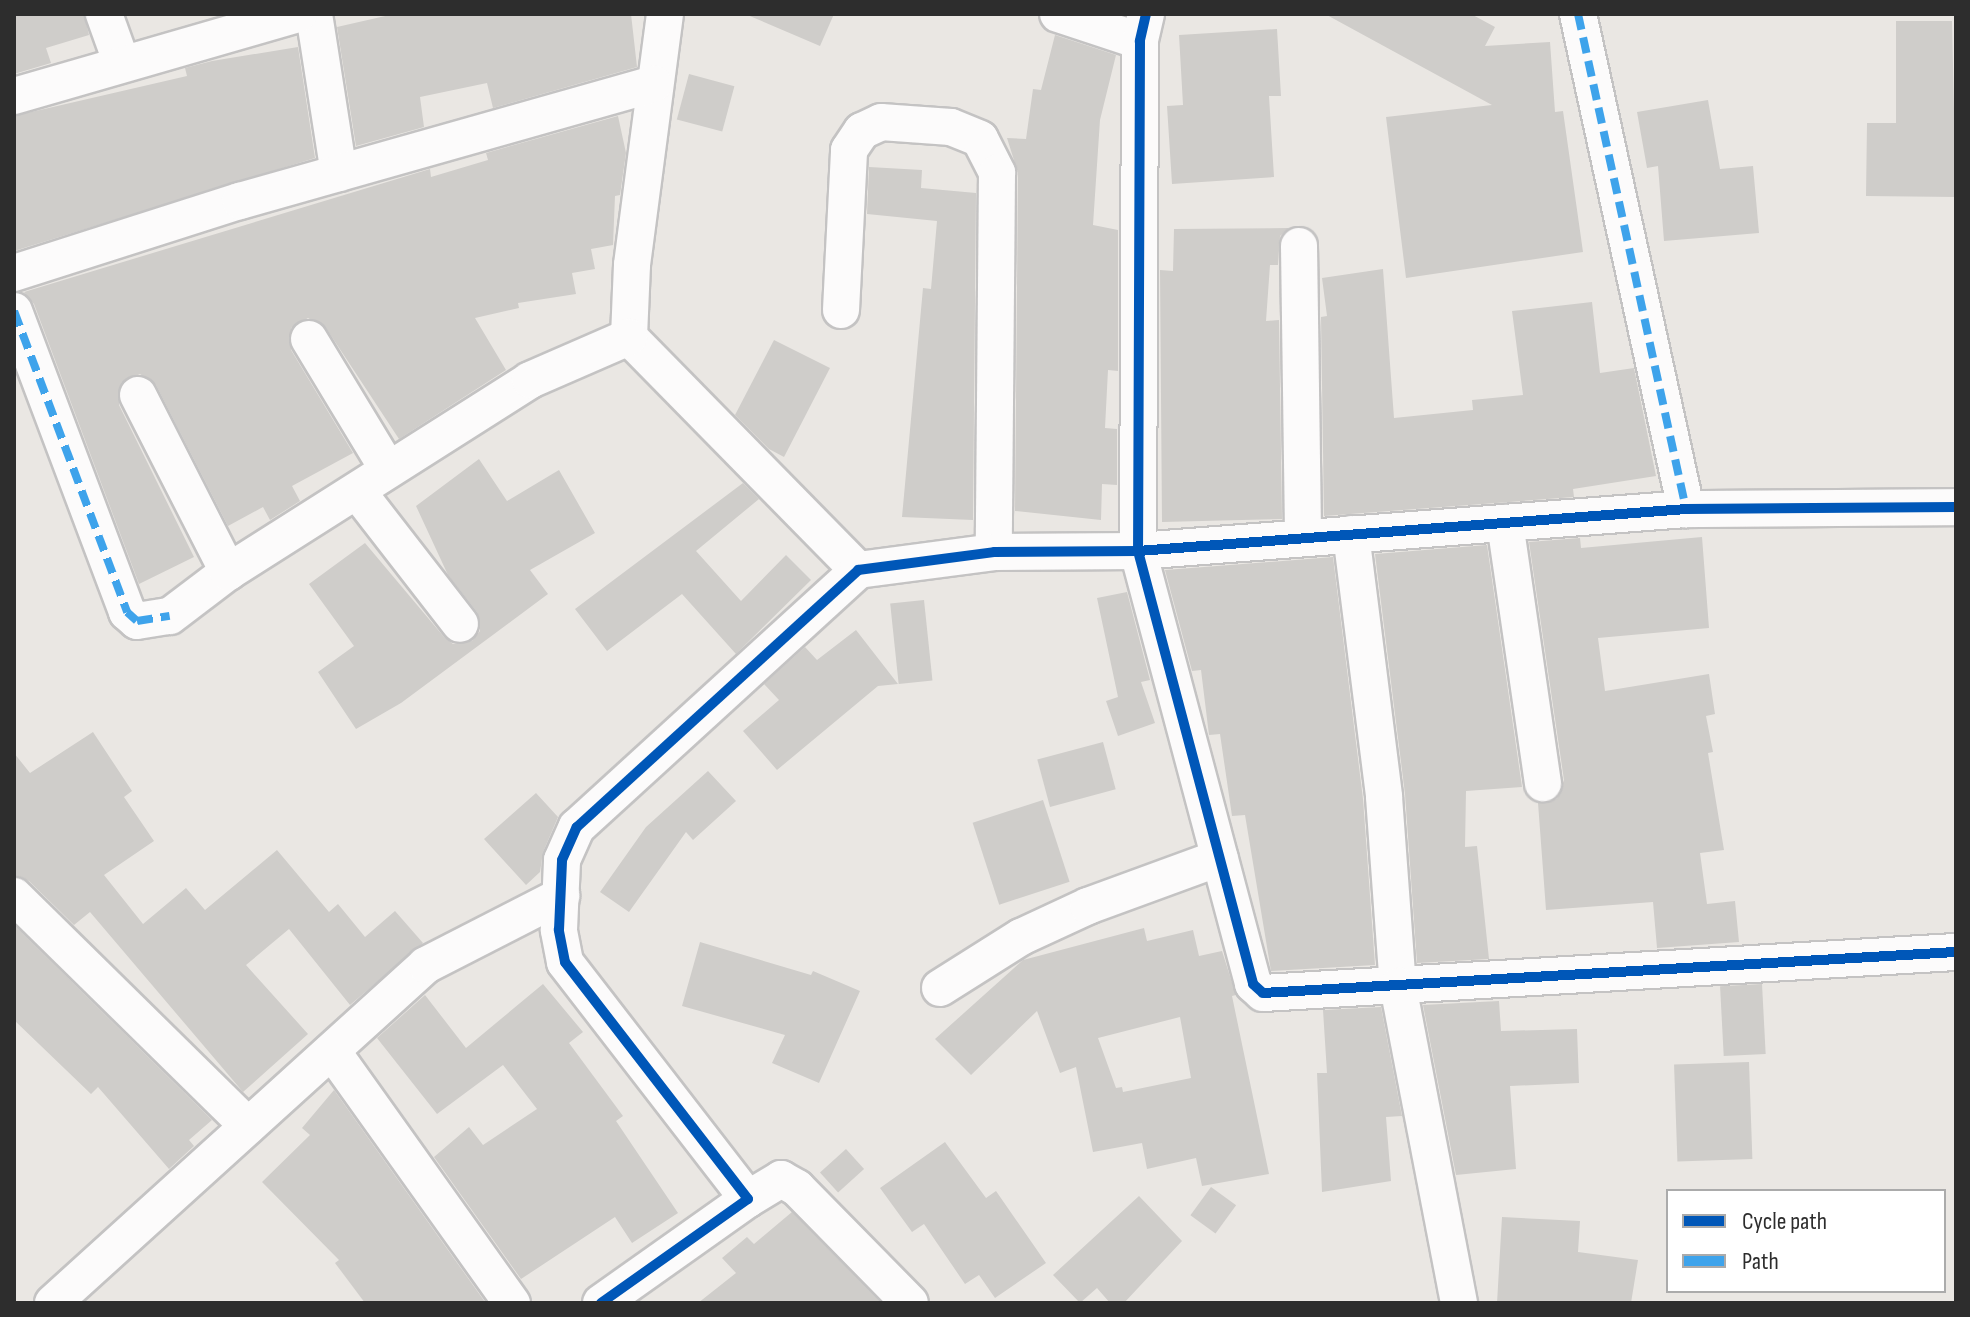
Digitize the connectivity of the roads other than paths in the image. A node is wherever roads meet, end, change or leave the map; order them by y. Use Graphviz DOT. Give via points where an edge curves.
graph roads {
  1 [pos="104,14"];
  2 [pos="665,14"];
  3 [pos="1058,14"];
  4 [pos="1578,14"];
  5 [pos="297,15"];
  6 [pos="1143,27"];
  7 [pos="122,64"];
  8 [pos="654,84"];
  9 [pos="14,96"];
  10 [pos="339,173"];
  11 [pos="1299,246"];
  12 [pos="14,273"];
  13 [pos="841,310"];
  14 [pos="14,311"];
  15 [pos="629,337"];
  16 [pos="309,339"];
  17 [pos="138,395"];
  18 [pos="387,468"];
  19 [pos="357,491"];
  20 [pos="1956,507"];
  21 [pos="1686,509"];
  22 [pos="1505,523"];
  23 [pos="1351,534"];
  24 [pos="1303,537"];
  25 [pos="1138,551"];
  26 [pos="994,552"];
  27 [pos="858,570"];
  28 [pos="228,572"];
  29 [pos="460,624"];
  30 [pos="1543,783"];
  31 [pos="1219,858"];
  32 [pos="14,896"];
  33 [pos="561,896"];
  34 [pos="1956,952"];
  35 [pos="1398,986"];
  36 [pos="940,988"];
  37 [pos="332,1051"];
  38 [pos="248,1126"];
  39 [pos="748,1199"];
  40 [pos="53,1303"];
  41 [pos="512,1303"];
  42 [pos="601,1303"];
  43 [pos="910,1303"];
  44 [pos="1459,1303"];
  1 -- 7 [label="street"];
  2 -- 8 [label="street"];
  3 -- 6 [label="street"];
  4 -- 21 [label="street"];
  5 -- 7 [label="street"];
  5 -- 10 [label="street"];
  6 -- 25 [label="street"];
  7 -- 9 [label="street"];
  8 -- 10 [label="street"];
  8 -- 15 [label="street"];
  10 -- 12 [label="street"];
  11 -- 24 [label="street"];
  13 -- 26 [label="street" via="849,150 862,131 881,122 951,127 980,139 997,173"];
  14 -- 28 [label="street" via="127,612 137,621 170,616"];
  15 -- 18 [label="street" via="530,380"];
  15 -- 27 [label="street"];
  16 -- 18 [label="street"];
  17 -- 28 [label="street"];
  18 -- 19 [label="street"];
  19 -- 28 [label="street"];
  19 -- 29 [label="street"];
  20 -- 21 [label="street"];
  21 -- 22 [label="street"];
  22 -- 23 [label="street"];
  22 -- 30 [label="street"];
  23 -- 24 [label="street"];
  23 -- 35 [label="street" via="1384,797"];
  24 -- 25 [label="street"];
  25 -- 26 [label="street"];
  25 -- 31 [label="street"];
  26 -- 27 [label="street"];
  27 -- 33 [label="street" via="577,827 562,860"];
  31 -- 35 [label="street" via="1246,969 1263,993"];
  31 -- 36 [label="street" via="1021,937"];
  32 -- 38 [label="street"];
  33 -- 37 [label="street" via="426,965"];
  33 -- 39 [label="street" via="565,962"];
  34 -- 35 [label="street"];
  35 -- 44 [label="street"];
  37 -- 38 [label="street"];
  37 -- 41 [label="street"];
  38 -- 40 [label="street"];
  39 -- 42 [label="street"];
  39 -- 43 [label="street" via="781,1179 797,1188"];
}
